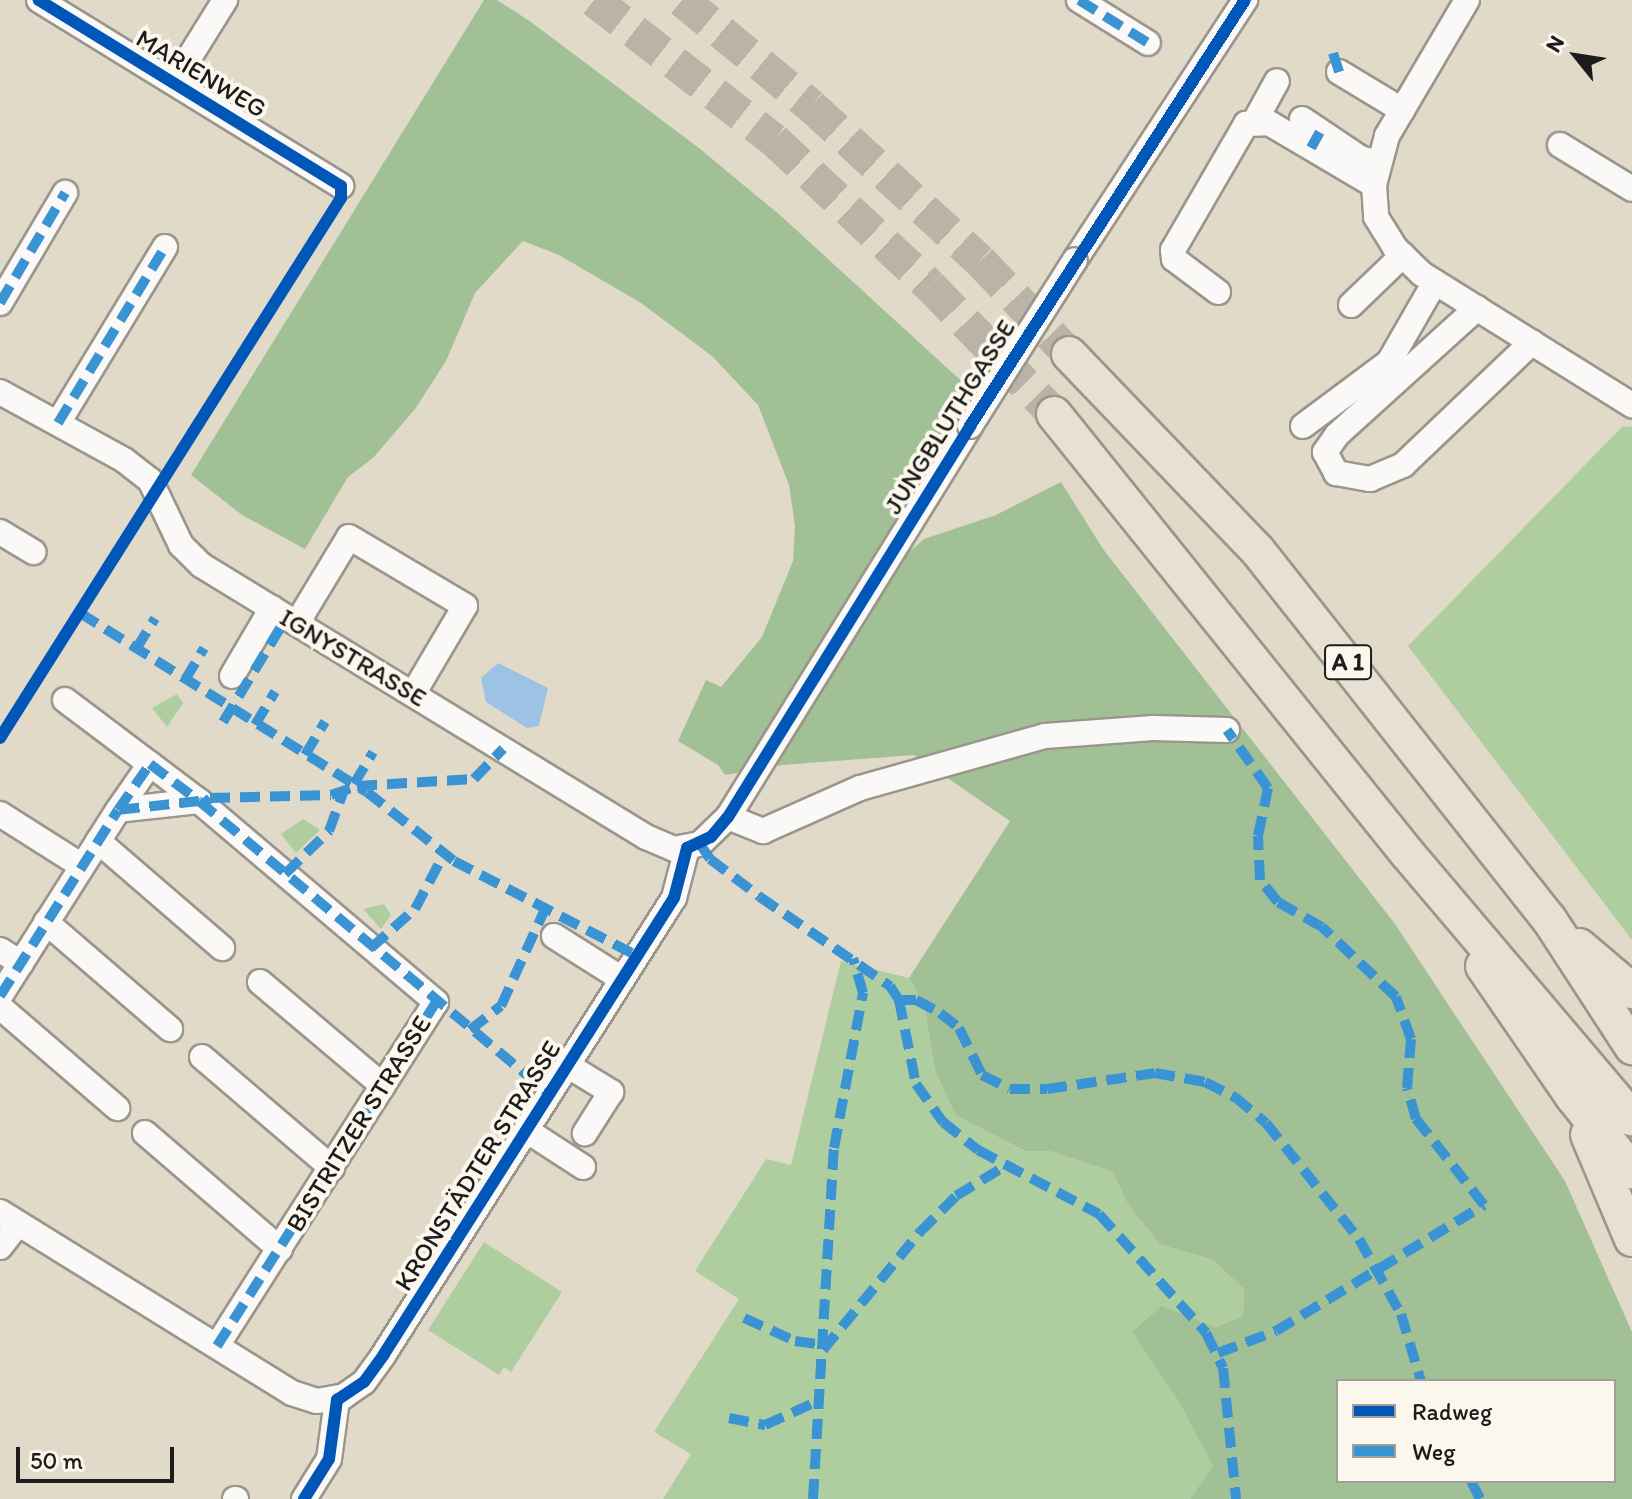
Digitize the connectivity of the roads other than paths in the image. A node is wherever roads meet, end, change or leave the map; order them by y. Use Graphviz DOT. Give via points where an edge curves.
graph roads {
  1 [pos="39,0"];
  2 [pos="225,0"];
  3 [pos="1079,0"];
  4 [pos="1245,0"];
  5 [pos="1467,0"];
  6 [pos="1148,43"];
  7 [pos="1339,72"];
  8 [pos="1277,81"];
  9 [pos="174,82"];
  10 [pos="1402,110"];
  11 [pos="1256,119"];
  12 [pos="1302,119"];
  13 [pos="1560,145"];
  14 [pos="1376,174"];
  15 [pos="341,186"];
  16 [pos="1632,189"];
  17 [pos="65,193"];
  18 [pos="165,247"];
  19 [pos="1403,255"];
  20 [pos="1435,282"];
  21 [pos="1218,292"];
  22 [pos="0,303"];
  23 [pos="1351,305"];
  24 [pos="1477,308"];
  25 [pos="1532,342"];
  26 [pos="1069,354"];
  27 [pos="0,392"];
  28 [pos="1632,405"];
  29 [pos="1054,414"];
  30 [pos="58,423"];
  31 [pos="1303,426"];
  32 [pos="0,532"];
  33 [pos="33,552"];
  34 [pos="272,608"];
  35 [pos="297,623"];
  36 [pos="232,676"];
  37 [pos="413,694"];
  38 [pos="65,700"];
  39 [pos="1227,730"];
  40 [pos="150,764"];
  41 [pos="199,801"];
  42 [pos="118,810"];
  43 [pos="0,814"];
  44 [pos="728,817"];
  45 [pos="98,841"];
  46 [pos="687,848"];
  47 [pos="1407,853"];
  48 [pos="82,866"];
  49 [pos="1549,919"];
  50 [pos="46,922"];
  51 [pos="554,936"];
  52 [pos="222,948"];
  53 [pos="10,956"];
  54 [pos="622,979"];
  55 [pos="260,982"];
  56 [pos="1632,991"];
  57 [pos="0,996"];
  58 [pos="0,1007"];
  59 [pos="170,1029"];
  60 [pos="1632,1047"];
  61 [pos="202,1057"];
  62 [pos="567,1065"];
  63 [pos="383,1086"];
  64 [pos="1573,1097"];
  65 [pos="117,1108"];
  66 [pos="1632,1118"];
  67 [pos="526,1130"];
  68 [pos="145,1133"];
  69 [pos="585,1133"];
  70 [pos="583,1167"];
  71 [pos="332,1168"];
  72 [pos="1632,1171"];
  73 [pos="9,1218"];
  74 [pos="1632,1239"];
  75 [pos="0,1247"];
  76 [pos="280,1249"];
  77 [pos="217,1346"];
  78 [pos="337,1400"];
  79 [pos="304,1499"];
  1 -- 9 [label="street, MARIENWEG"];
  2 -- 9 [label="street, MARIENWEG"];
  3 -- 6 [label="street"];
  4 -- 44 [label="street, JUNGBLUTHGASSE, bridge" via="1075,260"];
  5 -- 10 [label="street"];
  7 -- 10 [label="street"];
  8 -- 11 [label="street"];
  9 -- 15 [label="street, MARIENWEG"];
  10 -- 14 [label="street"];
  11 -- 14 [label="street"];
  11 -- 21 [label="street" via="1246,124 1173,250 1174,259"];
  12 -- 14 [label="street"];
  13 -- 16 [label="street"];
  14 -- 19 [label="street" via="1376,217"];
  17 -- 22 [label="street"];
  18 -- 30 [label="street"];
  19 -- 20 [label="street"];
  19 -- 23 [label="street"];
  20 -- 24 [label="street"];
  20 -- 31 [label="street" via="1389,362"];
  24 -- 25 [label="street"];
  24 -- 25 [label="street" via="1337,435 1325,452 1336,473 1370,479 1403,465"];
  25 -- 28 [label="street"];
  26 -- 49 [label="highway, A 1" via="1258,551"];
  27 -- 30 [label="street, IGNYSTRASSE"];
  29 -- 47 [label="highway"];
  30 -- 34 [label="street, IGNYSTRASSE" via="150,480 188,554"];
  32 -- 33 [label="street"];
  34 -- 35 [label="street, IGNYSTRASSE"];
  34 -- 36 [label="street"];
  35 -- 37 [label="street, IGNYSTRASSE"];
  35 -- 37 [label="street" via="349,537 465,606"];
  37 -- 46 [label="street, IGNYSTRASSE" via="646,837 674,849"];
  38 -- 40 [label="street, BISTRITZER STRASSE"];
  39 -- 44 [label="street" via="1045,736 860,788 763,831"];
  40 -- 41 [label="street, BISTRITZER STRASSE"];
  40 -- 42 [label="street"];
  41 -- 42 [label="street"];
  41 -- 63 [label="street, BISTRITZER STRASSE" via="436,1002"];
  42 -- 45 [label="street"];
  43 -- 48 [label="street"];
  44 -- 46 [label="street, JUNGBLUTHGASSE" via="711,837"];
  45 -- 48 [label="street"];
  45 -- 52 [label="street"];
  46 -- 54 [label="street, KRONSTÄDTER STRASSE" via="674,898"];
  47 -- 64 [label="highway"];
  47 -- 66 [label="highway"];
  48 -- 50 [label="street"];
  49 -- 56 [label="highway"];
  49 -- 60 [label="highway, A 1"];
  50 -- 53 [label="street"];
  50 -- 59 [label="street"];
  51 -- 54 [label="street"];
  53 -- 57 [label="street"];
  54 -- 62 [label="street, KRONSTÄDTER STRASSE"];
  55 -- 63 [label="street"];
  58 -- 65 [label="street"];
  61 -- 71 [label="street"];
  62 -- 67 [label="street, KRONSTÄDTER STRASSE"];
  62 -- 69 [label="street" via="611,1092"];
  63 -- 71 [label="street, BISTRITZER STRASSE"];
  64 -- 72 [label="highway"];
  64 -- 74 [label="highway"];
  67 -- 70 [label="street"];
  67 -- 78 [label="street, KRONSTÄDTER STRASSE" via="372,1373"];
  68 -- 76 [label="street"];
  71 -- 76 [label="street, BISTRITZER STRASSE"];
  73 -- 75 [label="street"];
  73 -- 77 [label="street"];
  76 -- 77 [label="street, BISTRITZER STRASSE"];
  77 -- 78 [label="street" via="292,1393"];
  78 -- 79 [label="street" via="329,1459"];
}
